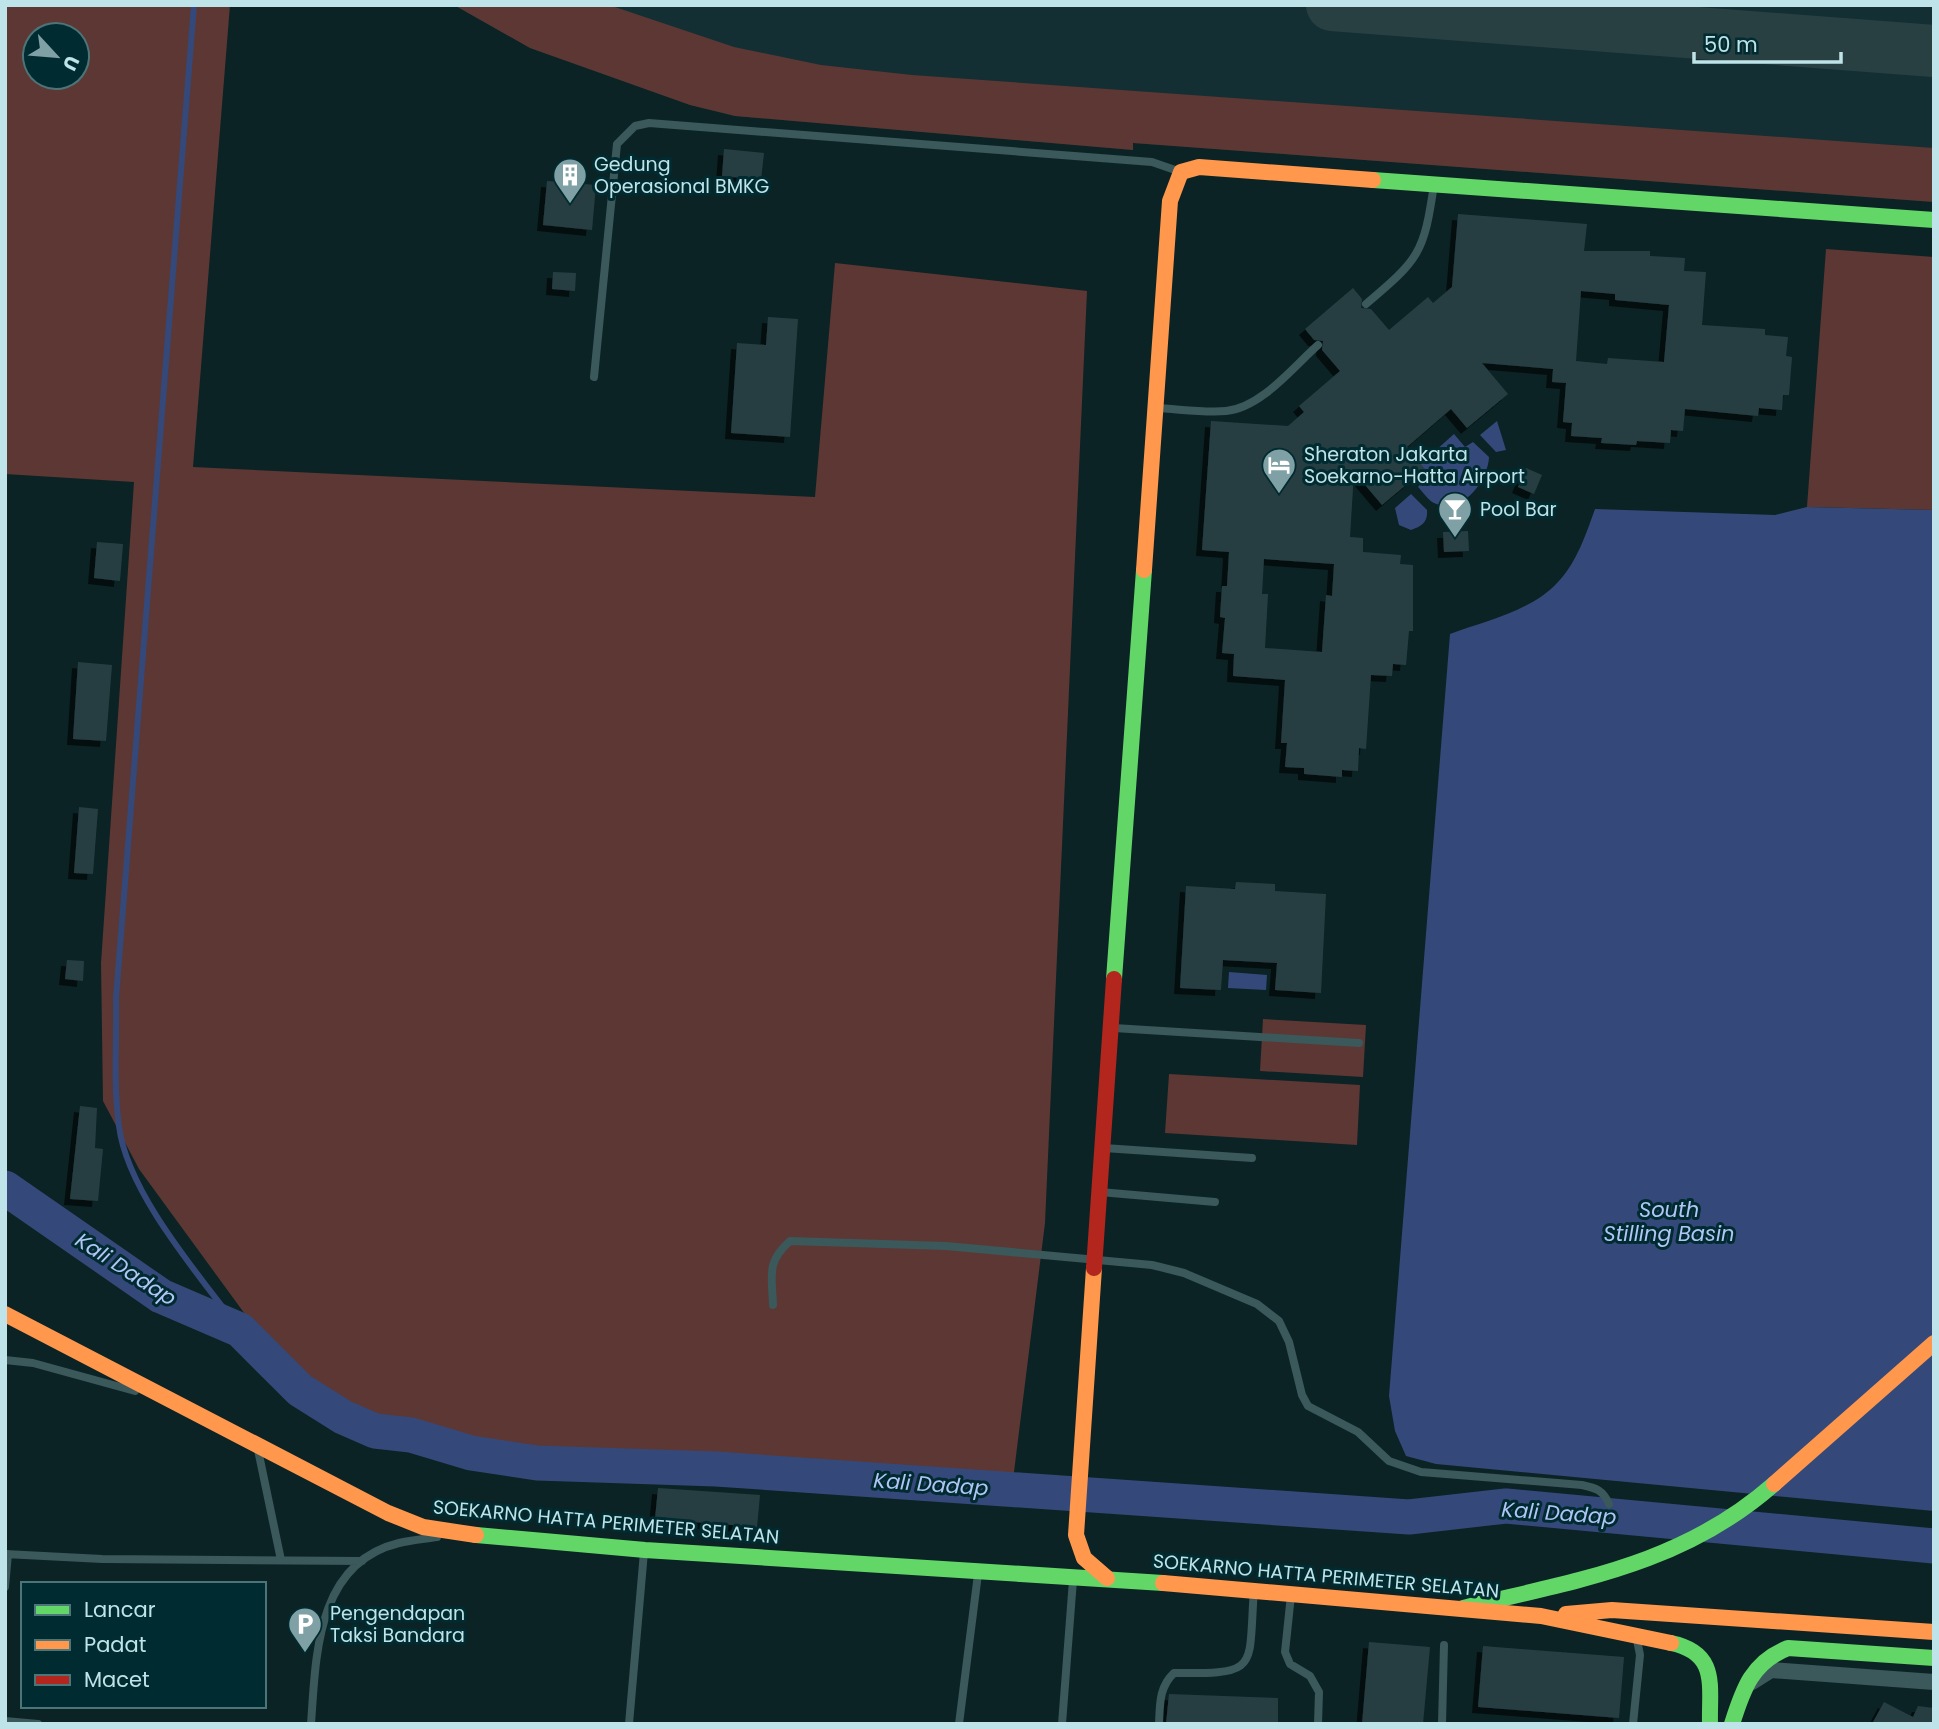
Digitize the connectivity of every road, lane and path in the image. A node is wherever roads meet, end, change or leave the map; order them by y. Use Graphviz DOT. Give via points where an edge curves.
graph roads {
  1 [pos="1181,173"];
  2 [pos="1434,184"];
  3 [pos="1934,220"];
  4 [pos="1366,304"];
  5 [pos="1318,345"];
  6 [pos="594,377"];
  7 [pos="1155,408"];
  8 [pos="1111,1028"];
  9 [pos="1359,1043"];
  10 [pos="1101,1147"];
  11 [pos="1252,1158"];
  12 [pos="1100,1192"];
  13 [pos="1215,1202"];
  14 [pos="1093,1261"];
  15 [pos="773,1306"];
  16 [pos="5,1314"];
  17 [pos="1934,1343"];
  18 [pos="5,1360"];
  19 [pos="188,1406"];
  20 [pos="257,1443"];
  21 [pos="1609,1504"];
  22 [pos="459,1534"];
  23 [pos="645,1550"];
  24 [pos="6,1554"];
  25 [pos="281,1560"];
  26 [pos="362,1561"];
  27 [pos="978,1571"];
  28 [pos="1073,1577"];
  29 [pos="1107,1578"];
  30 [pos="5,1587"];
  31 [pos="1254,1589"];
  32 [pos="1291,1595"];
  33 [pos="1463,1608"];
  34 [pos="1541,1616"];
  35 [pos="1934,1632"];
  36 [pos="1635,1634"];
  37 [pos="1444,1645"];
  38 [pos="1934,1658"];
  39 [pos="1934,1682"];
  40 [pos="1744,1689"];
  41 [pos="5,1721"];
  42 [pos="38,1724"];
  43 [pos="312,1724"];
  44 [pos="629,1724"];
  45 [pos="960,1724"];
  46 [pos="1062,1724"];
  47 [pos="1159,1724"];
  48 [pos="1318,1724"];
  49 [pos="1442,1724"];
  50 [pos="1633,1724"];
  51 [pos="1710,1724"];
  52 [pos="1732,1724"];
  1 -- 2 [label="main road" via="1199,167"];
  1 -- 6 [label="lane" via="1152,162 635,125 617,144"];
  1 -- 7 [label="main road" via="1170,201"];
  2 -- 3 [label="main road"];
  2 -- 4 [label="lane" via="1425,238 1408,268"];
  5 -- 7 [label="lane" via="1244,407 1229,411"];
  7 -- 8 [label="main road"];
  8 -- 9 [label="lane"];
  8 -- 10 [label="main road"];
  10 -- 11 [label="lane"];
  10 -- 12 [label="main road"];
  12 -- 13 [label="lane"];
  12 -- 14 [label="main road"];
  14 -- 15 [label="lane" via="946,1246 790,1241 772,1264"];
  14 -- 21 [label="lane" via="1153,1265 1184,1273 1257,1304 1279,1321 1308,1406 1358,1432 1389,1461 1421,1472 1582,1485 1605,1494"];
  14 -- 29 [label="main road" via="1076,1543 1081,1559"];
  16 -- 19 [label="main road, SOEKARNO HATTA PERIMETER SELATAN"];
  17 -- 33 [label="main road" via="1748,1507 1685,1545 1636,1565"];
  18 -- 19 [label="lane" via="33,1363"];
  19 -- 20 [label="main road, SOEKARNO HATTA PERIMETER SELATAN"];
  20 -- 22 [label="main road, SOEKARNO HATTA PERIMETER SELATAN" via="399,1518"];
  20 -- 25 [label="lane"];
  22 -- 23 [label="main road, SOEKARNO HATTA PERIMETER SELATAN"];
  22 -- 26 [label="lane" via="397,1543"];
  23 -- 27 [label="main road, SOEKARNO HATTA PERIMETER SELATAN"];
  23 -- 44 [label="lane"];
  24 -- 25 [label="lane"];
  24 -- 30 [label="lane"];
  25 -- 26 [label="lane"];
  26 -- 43 [label="lane" via="347,1576 324,1617"];
  27 -- 28 [label="main road, SOEKARNO HATTA PERIMETER SELATAN"];
  27 -- 45 [label="lane"];
  28 -- 29 [label="main road, SOEKARNO HATTA PERIMETER SELATAN"];
  28 -- 46 [label="lane"];
  29 -- 31 [label="main road, SOEKARNO HATTA PERIMETER SELATAN"];
  31 -- 32 [label="main road, SOEKARNO HATTA PERIMETER SELATAN"];
  31 -- 47 [label="lane" via="1247,1660 1227,1674 1174,1673 1161,1692"];
  32 -- 33 [label="main road, SOEKARNO HATTA PERIMETER SELATAN"];
  32 -- 48 [label="lane" via="1285,1652 1290,1664 1310,1676 1318,1692"];
  33 -- 34 [label="main road, SOEKARNO HATTA PERIMETER SELATAN"];
  34 -- 35 [label="main road, SOEKARNO HATTA PERIMETER SELATAN" via="1612,1610"];
  34 -- 36 [label="main road, SOEKARNO HATTA PERIMETER SELATAN"];
  36 -- 50 [label="lane" via="1640,1655"];
  36 -- 51 [label="main road, SOEKARNO HATTA PERIMETER SELATAN" via="1679,1645 1699,1656 1709,1668"];
  37 -- 49 [label="lane"];
  38 -- 40 [label="main road" via="1788,1648 1757,1663"];
  39 -- 40 [label="street" via="1771,1670"];
  40 -- 52 [label="main road"];
  41 -- 42 [label="lane"];
}
